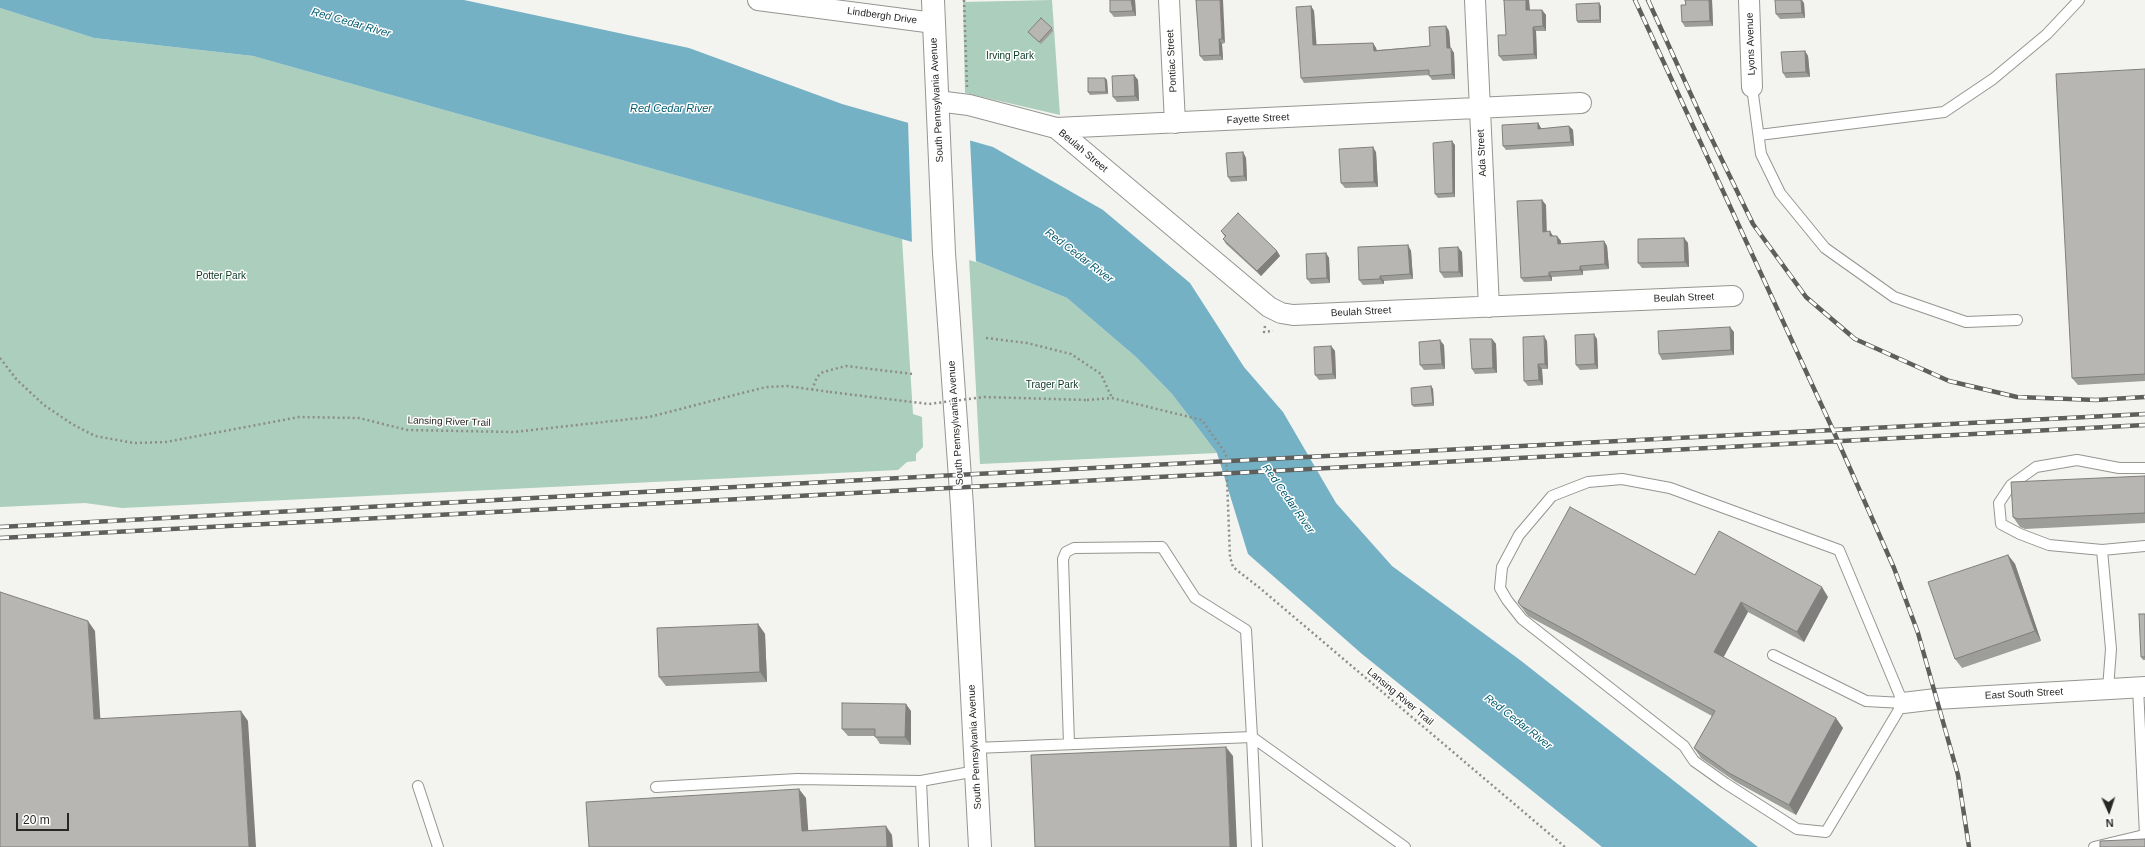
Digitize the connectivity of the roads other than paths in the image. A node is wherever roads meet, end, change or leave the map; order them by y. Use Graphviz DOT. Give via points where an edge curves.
graph roads {
  1 [pos="758,0"];
  2 [pos="932,0"];
  3 [pos="1169,0"];
  4 [pos="1475,0"];
  5 [pos="1749,0"];
  6 [pos="2079,0"];
  7 [pos="934,23"];
  8 [pos="1752,87"];
  9 [pos="937,101"];
  10 [pos="1581,103"];
  11 [pos="1480,109"];
  12 [pos="1174,123"];
  13 [pos="1056,128"];
  14 [pos="1759,135"];
  15 [pos="1732,296"];
  16 [pos="1490,306"];
  17 [pos="2017,320"];
  18 [pos="2145,468"];
  19 [pos="2145,546"];
  20 [pos="2102,550"];
  21 [pos="1773,655"];
  22 [pos="2141,687"];
  23 [pos="2108,689"];
  24 [pos="1903,703"];
  25 [pos="1252,738"];
  26 [pos="1069,744"];
  27 [pos="975,748"];
  28 [pos="976,771"];
  29 [pos="921,782"];
  30 [pos="418,786"];
  31 [pos="656,787"];
  32 [pos="2145,835"];
  33 [pos="438,847"];
  34 [pos="924,847"];
  35 [pos="980,847"];
  36 [pos="1257,847"];
  37 [pos="1405,847"];
  38 [pos="2094,847"];
  1 -- 7 [label="street, Lindbergh Drive"];
  2 -- 7 [label="main road, South Pennsylvania Avenue"];
  3 -- 12 [label="street, Pontiac Street"];
  4 -- 11 [label="street, Ada Street"];
  5 -- 8 [label="street, Lyons Avenue"];
  6 -- 14 [label="lane" via="2047,34 1992,79 1944,112"];
  7 -- 9 [label="main road, South Pennsylvania Avenue"];
  8 -- 14 [label="lane"];
  9 -- 13 [label="street, Fayette Street" via="969,105"];
  9 -- 27 [label="main road, South Pennsylvania Avenue"];
  10 -- 11 [label="street, Fayette Street"];
  11 -- 12 [label="street, Fayette Street"];
  11 -- 16 [label="street, Ada Street"];
  12 -- 13 [label="street, Fayette Street"];
  13 -- 16 [label="street, Beulah Street" via="1269,307 1281,313 1293,315"];
  14 -- 17 [label="lane" via="1761,154 1780,193 1825,248 1894,297 1966,322"];
  15 -- 16 [label="street, Beulah Street"];
  18 -- 20 [label="lane" via="2119,468 2077,460 2036,467 2011,485 1999,503 2001,524 2020,534 2049,545"];
  19 -- 20 [label="lane"];
  20 -- 23 [label="lane" via="2111,649"];
  21 -- 24 [label="lane" via="1866,701"];
  22 -- 23 [label="street, East South Street"];
  22 -- 32 [label="lane"];
  23 -- 24 [label="street, East South Street"];
  24 -- 24 [label="lane" via="1826,832 1797,829 1694,762 1684,746 1522,619 1500,588 1502,567 1519,535 1552,496 1588,482 1622,479 1670,488 1839,550"];
  25 -- 26 [label="lane"];
  25 -- 26 [label="lane" via="1246,630 1195,598 1162,547 1074,548 1066,552 1063,559"];
  25 -- 36 [label="lane"];
  25 -- 37 [label="lane"];
  26 -- 27 [label="lane"];
  27 -- 28 [label="main road, South Pennsylvania Avenue"];
  28 -- 29 [label="lane"];
  28 -- 35 [label="main road, South Pennsylvania Avenue"];
  29 -- 31 [label="lane" via="797,779"];
  29 -- 34 [label="lane"];
  30 -- 33 [label="lane"];
  32 -- 38 [label="lane"];
}
